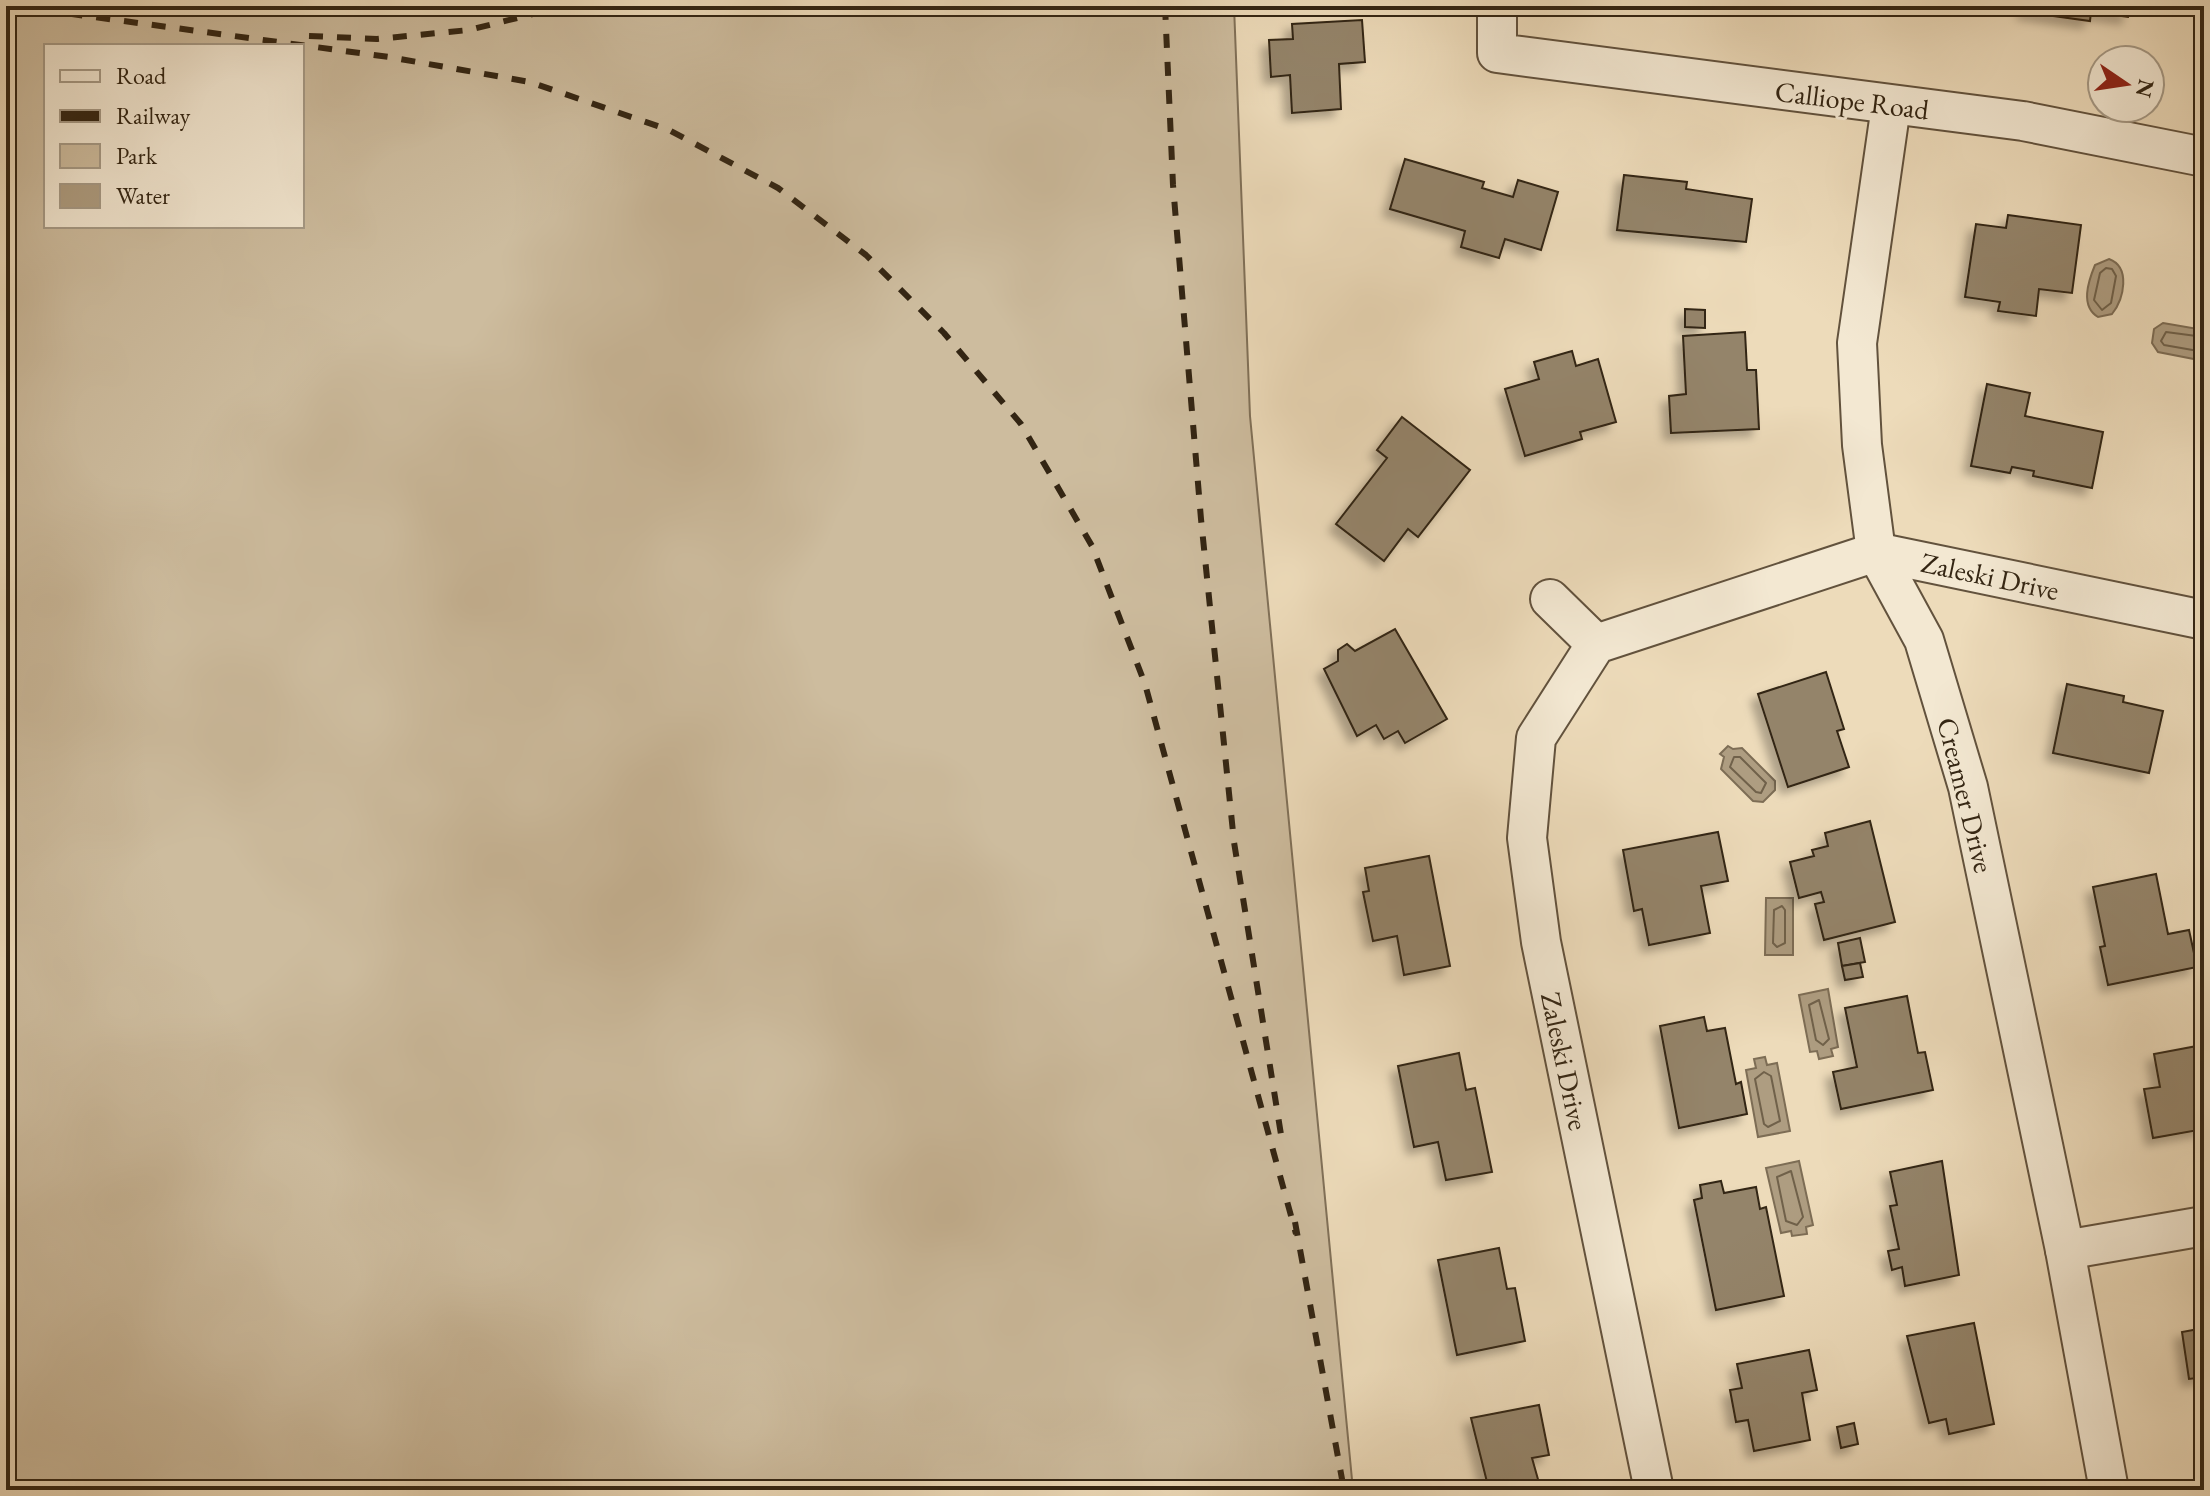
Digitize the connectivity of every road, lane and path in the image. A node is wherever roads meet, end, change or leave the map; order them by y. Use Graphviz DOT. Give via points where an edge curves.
graph roads {
  1 [pos="1497,6"];
  2 [pos="1891,106"];
  3 [pos="2204,157"];
  4 [pos="1876,552"];
  5 [pos="1550,599"];
  6 [pos="2204,620"];
  7 [pos="1596,644"];
  8 [pos="2204,1226"];
  9 [pos="2065,1250"];
  10 [pos="1654,1490"];
  11 [pos="2109,1490"];
  1 -- 2 [label="street, Calliope Road" via="1497,53"];
  2 -- 3 [label="street, Calliope Road" via="2023,121"];
  2 -- 4 [label="street, Creamer Drive" via="1857,343 1862,445"];
  4 -- 6 [label="street, Zaleski Drive"];
  4 -- 7 [label="street, Zaleski Drive"];
  4 -- 9 [label="street, Creamer Drive" via="1924,640 1968,787"];
  5 -- 7 [label="street"];
  7 -- 10 [label="street, Zaleski Drive" via="1536,738 1527,838 1541,942"];
  8 -- 9 [label="street"];
  9 -- 11 [label="street, Creamer Drive"];
}
